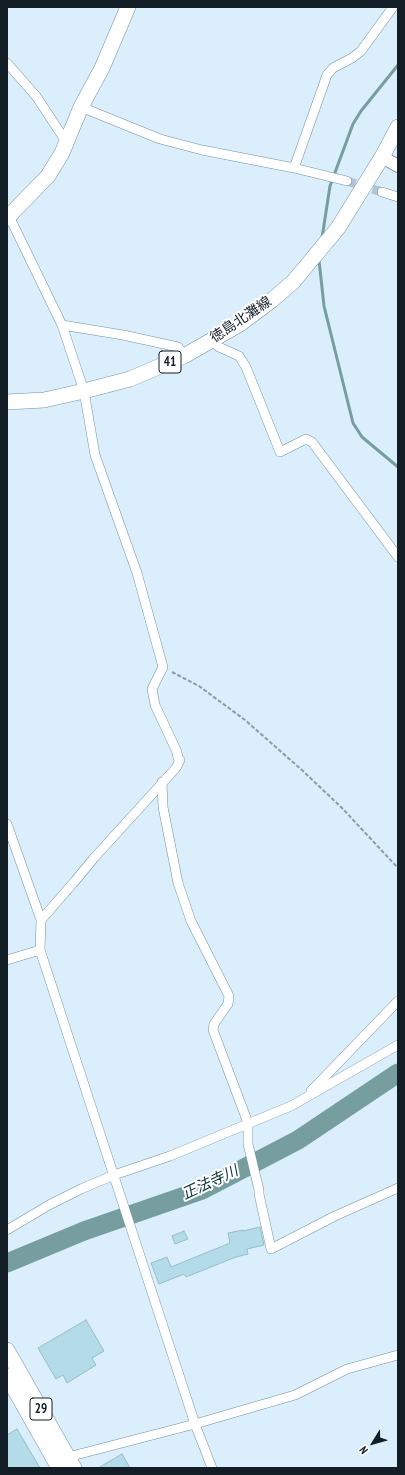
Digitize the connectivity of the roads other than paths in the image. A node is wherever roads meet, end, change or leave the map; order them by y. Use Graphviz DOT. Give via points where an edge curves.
graph roads {
  1 [pos="128,7"];
  2 [pos="393,7"];
  3 [pos="7,63"];
  4 [pos="81,107"];
  5 [pos="398,127"];
  6 [pos="67,143"];
  7 [pos="382,158"];
  8 [pos="398,166"];
  9 [pos="294,168"];
  10 [pos="342,180"];
  11 [pos="382,192"];
  12 [pos="398,197"];
  13 [pos="8,217"];
  14 [pos="62,325"];
  15 [pos="211,341"];
  16 [pos="184,356"];
  17 [pos="84,391"];
  18 [pos="7,402"];
  19 [pos="398,557"];
  20 [pos="162,782"];
  21 [pos="7,824"];
  22 [pos="41,920"];
  23 [pos="40,950"];
  24 [pos="7,960"];
  25 [pos="398,1001"];
  26 [pos="398,1045"];
  27 [pos="303,1099"];
  28 [pos="248,1123"];
  29 [pos="114,1175"];
  30 [pos="398,1188"];
  31 [pos="7,1230"];
  32 [pos="7,1350"];
  33 [pos="398,1355"];
  34 [pos="7,1376"];
  35 [pos="195,1424"];
  36 [pos="62,1465"];
  37 [pos="212,1468"];
  1 -- 4 [label="main road" via="102,68"];
  2 -- 9 [label="street" via="361,50 333,68 327,75"];
  3 -- 6 [label="street" via="36,96"];
  4 -- 6 [label="main road"];
  4 -- 9 [label="street" via="160,139"];
  5 -- 7 [label="main road, 徳島北灘線 / 41"];
  6 -- 13 [label="main road" via="48,176"];
  7 -- 8 [label="street"];
  7 -- 15 [label="main road, 徳島北灘線 / 41" via="338,228 308,266 272,300 240,324"];
  9 -- 10 [label="street"];
  11 -- 12 [label="street"];
  13 -- 14 [label="street"];
  14 -- 16 [label="street" via="178,347"];
  14 -- 17 [label="street"];
  15 -- 16 [label="main road, 徳島北灘線 / 41"];
  15 -- 19 [label="street" via="214,345 239,356 246,367 280,452 306,439 312,442"];
  16 -- 17 [label="main road, 徳島北灘線 / 41" via="130,379"];
  17 -- 18 [label="main road, 徳島北灘線 / 41" via="44,400"];
  17 -- 20 [label="street" via="95,455 137,573 163,667 152,689 156,705 180,760"];
  20 -- 22 [label="street"];
  20 -- 28 [label="street" via="163,807 178,883 191,921 229,996 228,1004 214,1024 213,1030"];
  21 -- 22 [label="street"];
  22 -- 23 [label="street"];
  23 -- 24 [label="street"];
  23 -- 29 [label="street"];
  25 -- 27 [label="street"];
  26 -- 27 [label="street"];
  27 -- 28 [label="street"];
  28 -- 29 [label="street" via="170,1156"];
  28 -- 30 [label="street" via="248,1144 271,1249 335,1216"];
  29 -- 31 [label="street" via="49,1205"];
  29 -- 35 [label="street"];
  32 -- 36 [label="main road, 29"];
  33 -- 35 [label="street" via="347,1369 295,1394"];
  34 -- 36 [label="main road, 29"];
  35 -- 36 [label="street"];
  35 -- 37 [label="street"];
}
